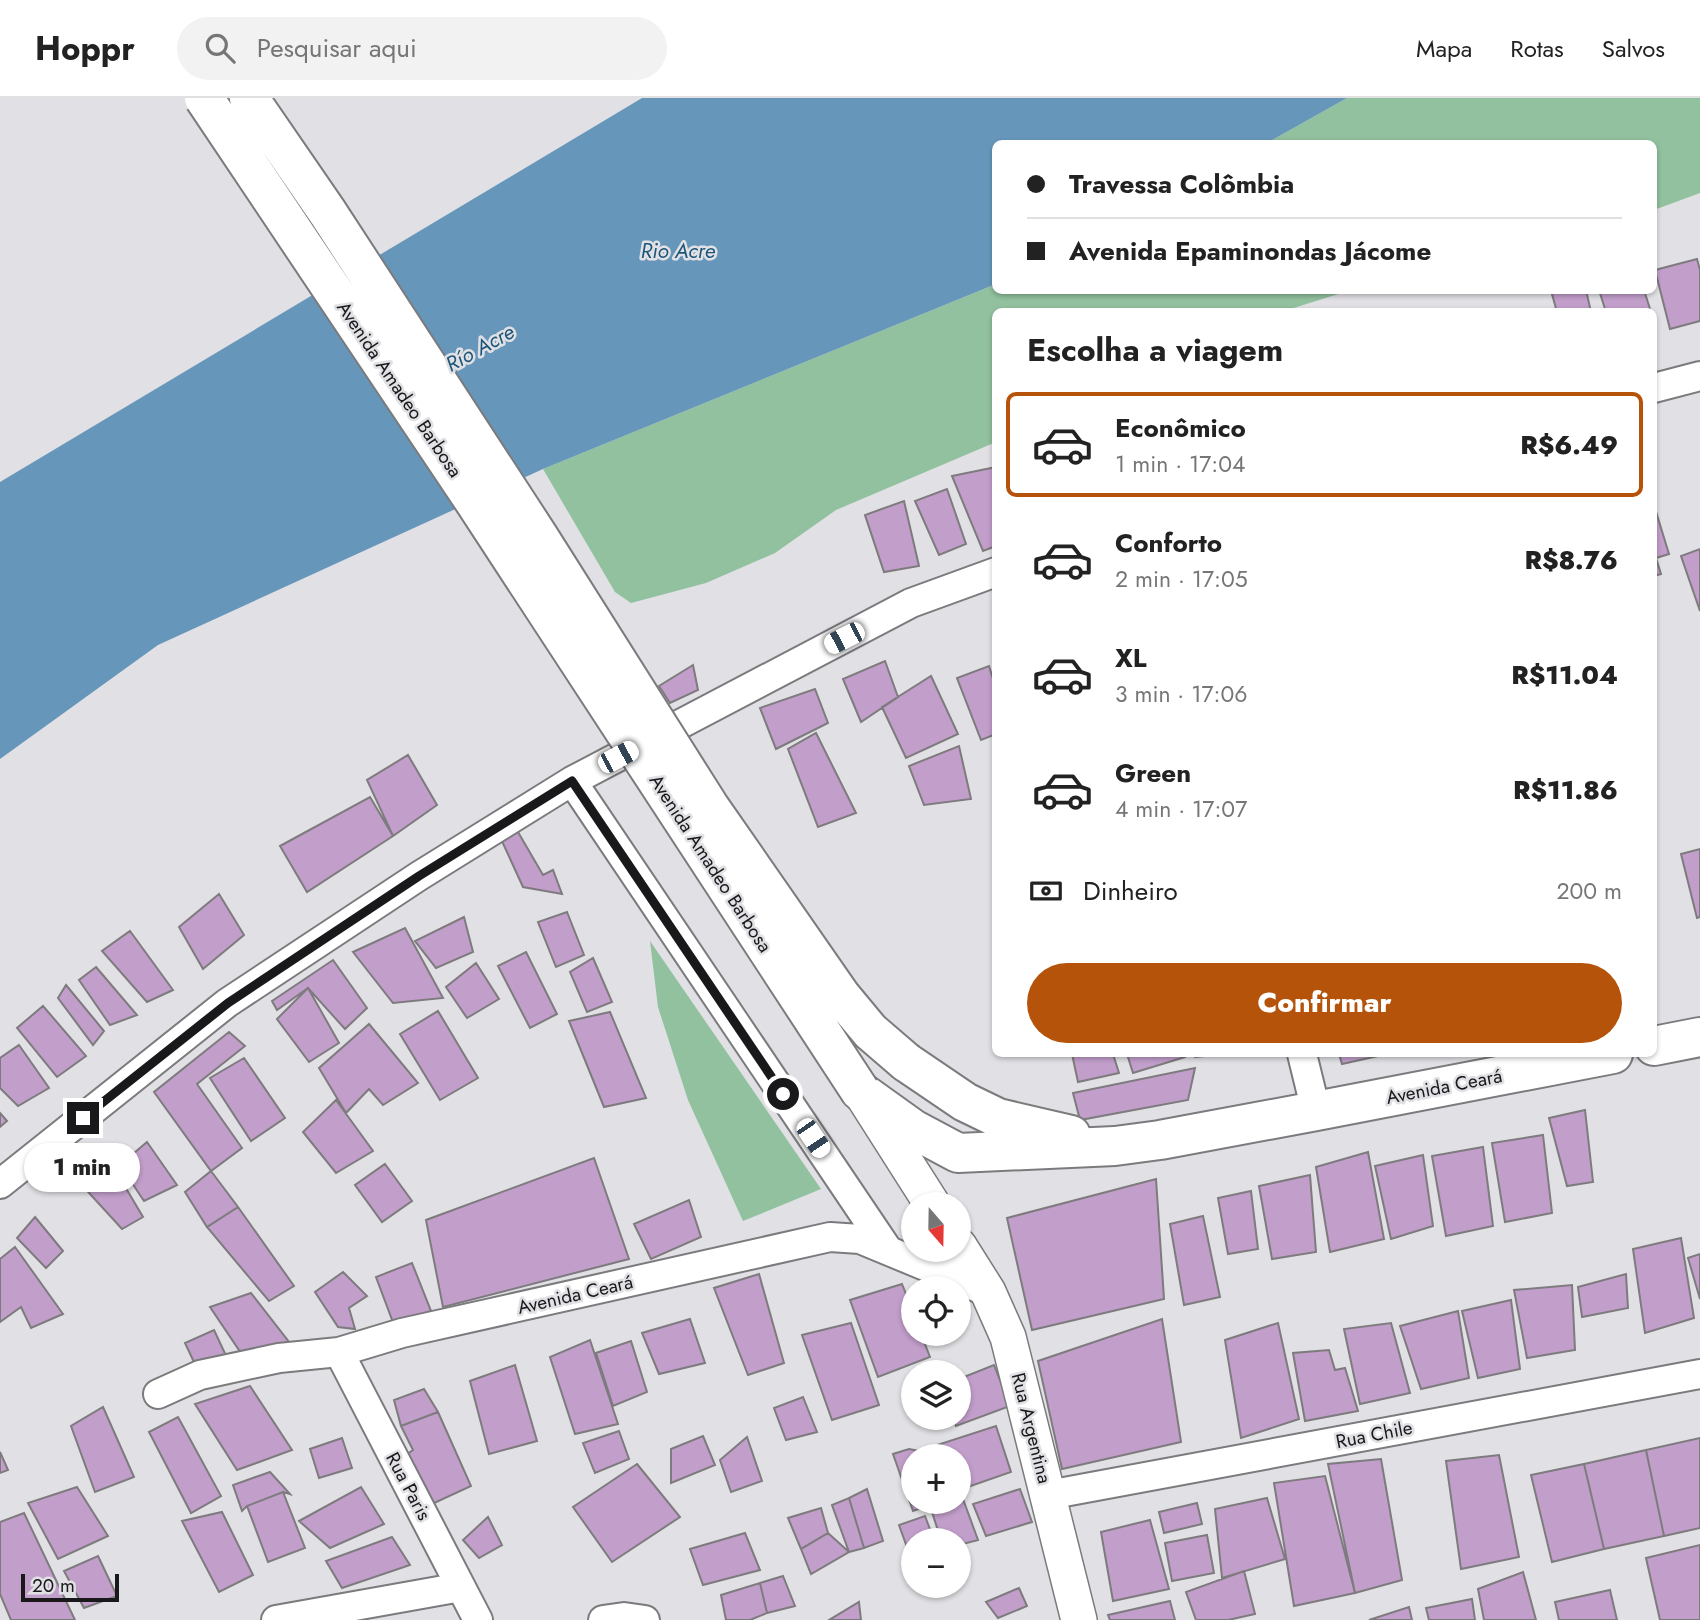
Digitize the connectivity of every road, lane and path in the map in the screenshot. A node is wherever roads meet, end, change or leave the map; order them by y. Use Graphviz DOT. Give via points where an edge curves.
graph roads {
  1 [pos="204,98"];
  2 [pos="249,98"];
  3 [pos="1700,376"];
  4 [pos="1657,387"];
  5 [pos="992,574"];
  6 [pos="572,781"];
  7 [pos="1700,1037"];
  8 [pos="1657,1045"];
  9 [pos="1303,1057"];
  10 [pos="1597,1057"];
  11 [pos="860,1091"];
  12 [pos="1317,1111"];
  13 [pos="1115,1146"];
  14 [pos="0,1184"];
  15 [pos="924,1192"];
  16 [pos="888,1250"];
  17 [pos="969,1262"];
  18 [pos="988,1292"];
  19 [pos="339,1352"];
  20 [pos="1700,1374"];
  21 [pos="158,1394"];
  22 [pos="1048,1495"];
  23 [pos="461,1587"];
  24 [pos="276,1620"];
  25 [pos="478,1620"];
  26 [pos="603,1620"];
  27 [pos="645,1620"];
  28 [pos="1079,1620"];
  1 -- 11 [label="main road, Avenida Amadeo Barbosa, bridge"];
  2 -- 13 [label="main road, Avenida Amadeo Barbosa, bridge" via="531,525 709,806 841,996 870,1031 906,1062 965,1102 998,1118"];
  3 -- 4 [label="street"];
  5 -- 6 [label="street" via="911,604"];
  6 -- 14 [label="street" via="228,1003"];
  6 -- 16 [label="street"];
  7 -- 8 [label="main road"];
  9 -- 12 [label="street"];
  10 -- 12 [label="main road, Avenida Ceará"];
  11 -- 13 [label="main road, Avenida Amadeo Barbosa" via="913,1129 958,1153"];
  11 -- 15 [label="street"];
  12 -- 13 [label="main road, Avenida Amadeo Barbosa"];
  16 -- 18 [label="street, Avenida Ceará"];
  16 -- 19 [label="street, Avenida Ceará" via="860,1239 830,1237 402,1333"];
  17 -- 18 [label="street, Rua Argentina"];
  18 -- 22 [label="street, Rua Argentina" via="1008,1337"];
  19 -- 21 [label="street, Avenida Ceará" via="279,1358 200,1375"];
  19 -- 23 [label="street, Rua Paris"];
  20 -- 22 [label="street, Rua Chile"];
  22 -- 28 [label="street, Rua Argentina"];
  23 -- 24 [label="street"];
  23 -- 25 [label="street, Rua Paris"];
  26 -- 27 [label="street"];
}
